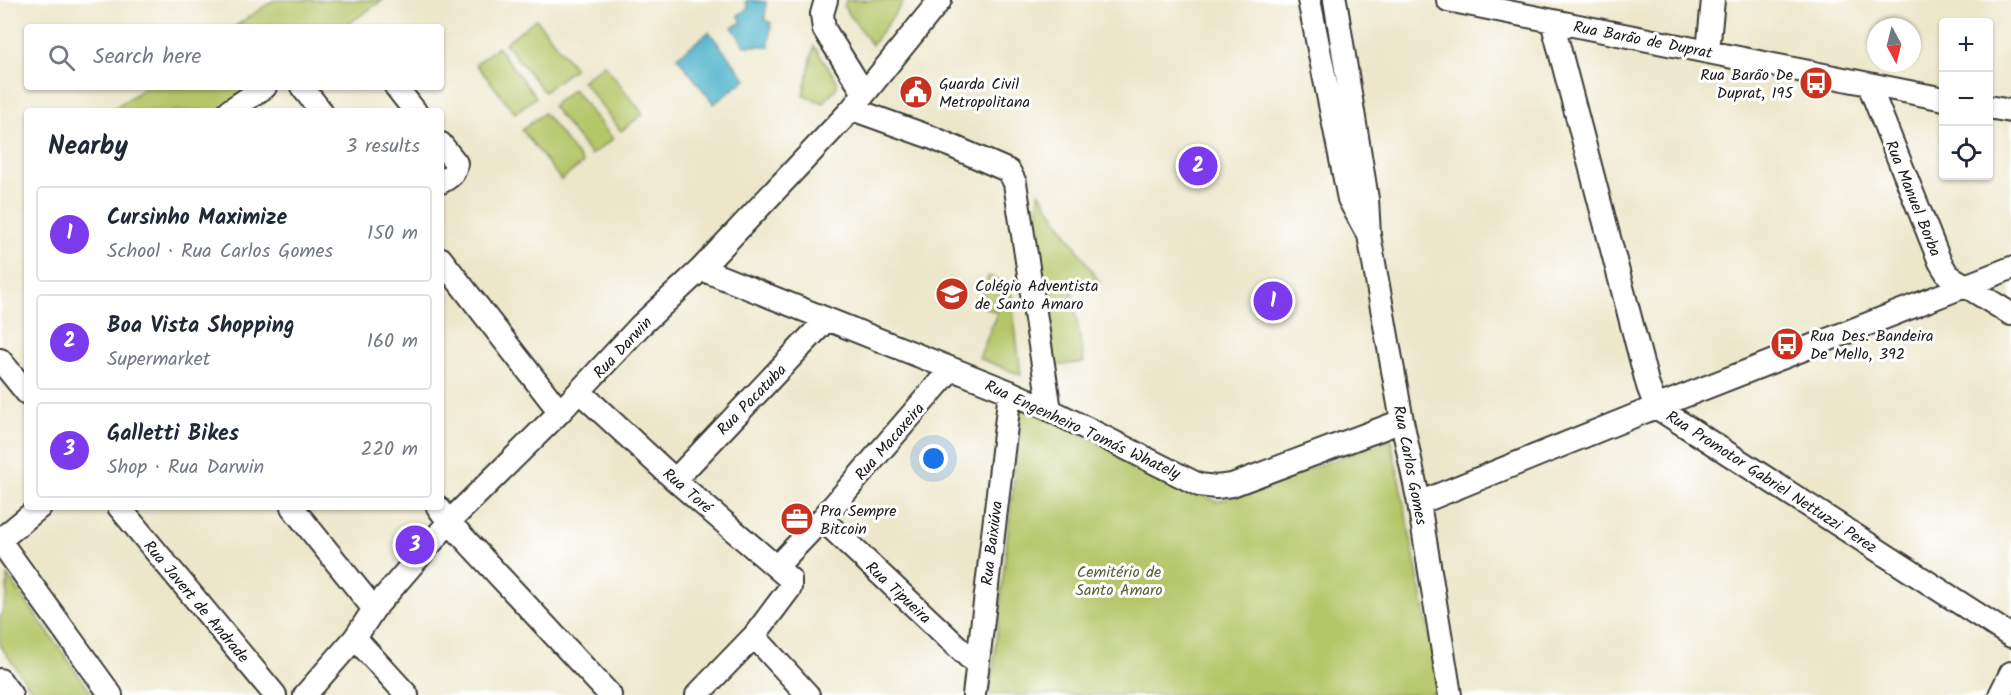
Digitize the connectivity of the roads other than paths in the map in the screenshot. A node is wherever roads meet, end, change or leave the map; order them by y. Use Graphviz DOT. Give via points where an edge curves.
graph roads {
  1 [pos="826,0"];
  2 [pos="940,0"];
  3 [pos="1309,0"];
  4 [pos="1335,0"];
  5 [pos="1448,0"];
  6 [pos="1713,0"];
  7 [pos="1552,21"];
  8 [pos="1708,51"];
  9 [pos="1869,85"];
  10 [pos="260,90"];
  11 [pos="304,90"];
  12 [pos="398,90"];
  13 [pos="1939,98"];
  14 [pos="858,101"];
  15 [pos="234,108"];
  16 [pos="319,108"];
  17 [pos="413,108"];
  18 [pos="1993,108"];
  19 [pos="2011,111"];
  20 [pos="444,148"];
  21 [pos="444,180"];
  22 [pos="1369,235"];
  23 [pos="444,263"];
  24 [pos="2011,268"];
  25 [pos="701,269"];
  26 [pos="1967,286"];
  27 [pos="2011,314"];
  28 [pos="827,319"];
  29 [pos="0,360"];
  30 [pos="951,369"];
  31 [pos="24,389"];
  32 [pos="580,392"];
  33 [pos="1010,392"];
  34 [pos="1656,407"];
  35 [pos="1050,410"];
  36 [pos="560,412"];
  37 [pos="1402,421"];
  38 [pos="675,480"];
  39 [pos="1419,503"];
  40 [pos="36,510"];
  41 [pos="121,510"];
  42 [pos="294,510"];
  43 [pos="444,515"];
  44 [pos="822,519"];
  45 [pos="0,541"];
  46 [pos="777,566"];
  47 [pos="374,609"];
  48 [pos="753,636"];
  49 [pos="2011,636"];
  50 [pos="355,638"];
  51 [pos="977,665"];
  52 [pos="2011,673"];
  53 [pos="0,680"];
  54 [pos="10,695"];
  55 [pos="111,695"];
  56 [pos="274,695"];
  57 [pos="305,695"];
  58 [pos="407,695"];
  59 [pos="610,695"];
  60 [pos="697,695"];
  61 [pos="808,695"];
  62 [pos="974,695"];
  63 [pos="1450,695"];
  64 [pos="2000,695"];
  1 -- 14 [label="street" via="822,14 824,29"];
  2 -- 14 [label="street, Rua Darwin"];
  3 -- 22 [label="street, Rua Carlos Gomes" via="1349,199"];
  4 -- 22 [label="street, Rua Carlos Gomes" via="1367,199"];
  5 -- 7 [label="street, Rua Barão de Duprat"];
  6 -- 8 [label="street"];
  7 -- 8 [label="street, Rua Barão de Duprat"];
  7 -- 34 [label="street, Rua Promotor Gabriel Nettuzzi Perez"];
  8 -- 9 [label="street, Rua Barão de Duprat"];
  9 -- 13 [label="street, Rua Barão de Duprat"];
  9 -- 26 [label="street, Rua Manuel Borba" via="1940,262 1948,275"];
  10 -- 15 [label="street"];
  11 -- 16 [label="street"];
  12 -- 17 [label="street"];
  14 -- 25 [label="street, Rua Darwin"];
  14 -- 35 [label="street" via="1009,171 1015,183"];
  18 -- 19 [label="street"];
  20 -- 21 [label="street" via="456,163 455,170"];
  22 -- 37 [label="street, Rua Carlos Gomes"];
  23 -- 36 [label="street"];
  24 -- 26 [label="street"];
  25 -- 28 [label="street, Rua Engenheiro Tomás Whately"];
  25 -- 32 [label="street, Rua Darwin" via="640,326"];
  26 -- 27 [label="street, Rua Manuel Borba"];
  26 -- 34 [label="street"];
  28 -- 30 [label="street, Rua Engenheiro Tomás Whately"];
  28 -- 38 [label="street, Rua Pacatuba"];
  29 -- 31 [label="street"];
  30 -- 33 [label="street, Rua Engenheiro Tomás Whately"];
  30 -- 44 [label="street, Rua Macaxeira"];
  32 -- 36 [label="street, Rua Darwin"];
  32 -- 38 [label="street, Rua Toré"];
  33 -- 35 [label="street, Rua Engenheiro Tomás Whately"];
  33 -- 51 [label="street, Rua Baixiúva"];
  34 -- 39 [label="street"];
  34 -- 49 [label="street, Rua Promotor Gabriel Nettuzzi Perez"];
  35 -- 37 [label="street, Rua Engenheiro Tomás Whately" via="1199,485 1216,487"];
  36 -- 43 [label="street, Rua Darwin"];
  37 -- 39 [label="street, Rua Carlos Gomes"];
  38 -- 46 [label="street, Rua Toré"];
  39 -- 63 [label="street, Rua Carlos Gomes"];
  40 -- 45 [label="street"];
  41 -- 56 [label="street, Rua Javert de Andrade"];
  42 -- 47 [label="street"];
  43 -- 47 [label="street, Rua Darwin"];
  43 -- 59 [label="street"];
  44 -- 46 [label="street, Rua Macaxeira"];
  44 -- 51 [label="street, Rua Tipueira"];
  45 -- 55 [label="street"];
  46 -- 48 [label="street, Rua Toré" via="790,579 790,588"];
  47 -- 50 [label="street, Rua Darwin"];
  48 -- 60 [label="street"];
  48 -- 61 [label="street"];
  50 -- 57 [label="street, Rua Darwin"];
  50 -- 58 [label="street"];
  51 -- 62 [label="street, Rua Baixiúva"];
  52 -- 64 [label="street"];
  53 -- 54 [label="street"];
}
